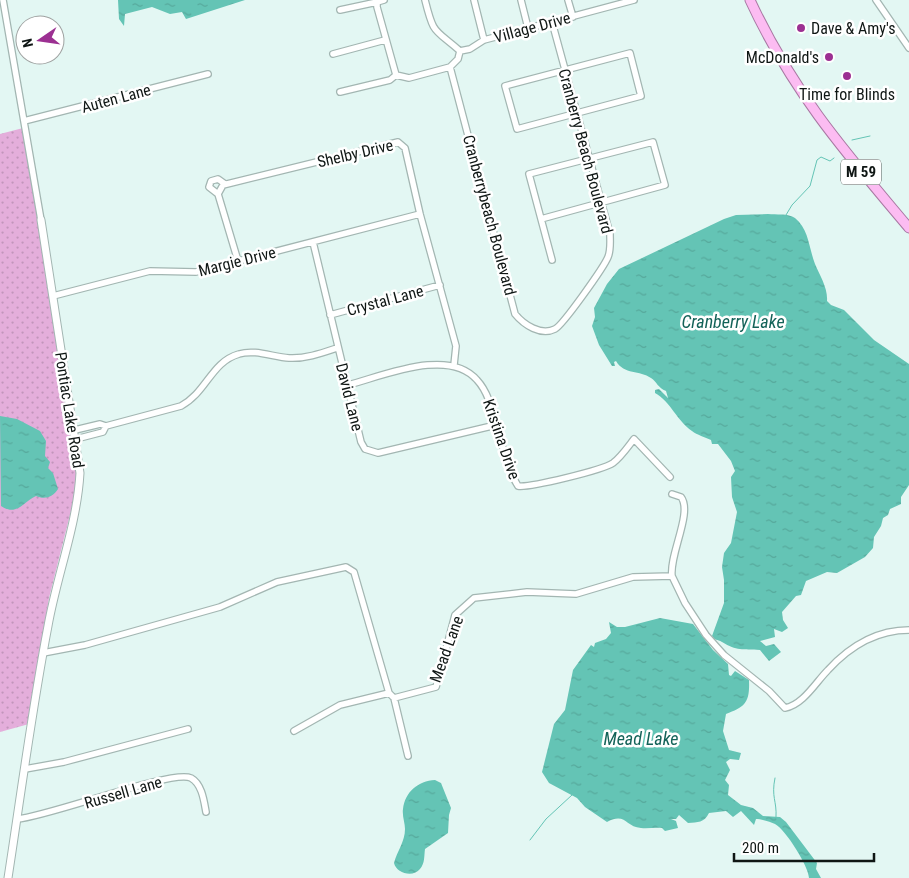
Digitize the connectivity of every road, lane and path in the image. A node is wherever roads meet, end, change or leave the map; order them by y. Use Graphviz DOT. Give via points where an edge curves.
graph roads {
  1 [pos="3,0"];
  2 [pos="425,0"];
  3 [pos="474,0"];
  4 [pos="521,0"];
  5 [pos="568,0"];
  6 [pos="634,0"];
  7 [pos="750,0"];
  8 [pos="876,0"];
  9 [pos="381,1"];
  10 [pos="616,2"];
  11 [pos="340,10"];
  12 [pos="573,16"];
  13 [pos="552,22"];
  14 [pos="528,28"];
  15 [pos="385,40"];
  16 [pos="484,40"];
  17 [pos="909,48"];
  18 [pos="460,51"];
  19 [pos="333,54"];
  20 [pos="450,67"];
  21 [pos="565,69"];
  22 [pos="208,74"];
  23 [pos="396,75"];
  24 [pos="340,92"];
  25 [pos="577,114"];
  26 [pos="24,121"];
  27 [pos="589,158"];
  28 [pos="225,184"];
  29 [pos="218,194"];
  30 [pos="601,202"];
  31 [pos="420,214"];
  32 [pos="541,219"];
  33 [pos="41,220"];
  34 [pos="909,228"];
  35 [pos="313,242"];
  36 [pos="552,260"];
  37 [pos="238,262"];
  38 [pos="440,285"];
  39 [pos="53,296"];
  40 [pos="330,315"];
  41 [pos="560,325"];
  42 [pos="337,348"];
  43 [pos="454,365"];
  44 [pos="348,385"];
  45 [pos="496,425"];
  46 [pos="106,426"];
  47 [pos="75,430"];
  48 [pos="76,439"];
  49 [pos="670,476"];
  50 [pos="672,494"];
  51 [pos="672,576"];
  52 [pos="909,630"];
  53 [pos="43,652"];
  54 [pos="389,693"];
  55 [pos="394,698"];
  56 [pos="188,729"];
  57 [pos="294,732"];
  58 [pos="408,756"];
  59 [pos="26,769"];
  60 [pos="206,812"];
  61 [pos="17,819"];
  62 [pos="8,878"];
  1 -- 26 [label="street, Pontiac Lake Road"];
  2 -- 18 [label="street" via="431,26 438,36"];
  3 -- 16 [label="street"];
  4 -- 14 [label="street"];
  5 -- 12 [label="street"];
  6 -- 10 [label="street, Village Drive"];
  7 -- 34 [label="highway, M 59" via="776,53 811,108"];
  8 -- 17 [label="street"];
  9 -- 11 [label="street"];
  9 -- 15 [label="street"];
  10 -- 12 [label="street, Village Drive"];
  12 -- 13 [label="street, Village Drive"];
  13 -- 14 [label="street, Village Drive"];
  13 -- 21 [label="street, Cranberry Beach Boulevard"];
  14 -- 16 [label="street, Village Drive"];
  15 -- 19 [label="street"];
  15 -- 23 [label="street"];
  16 -- 18 [label="street, Village Drive"];
  18 -- 20 [label="street" via="458,59"];
  20 -- 23 [label="street" via="409,78"];
  20 -- 41 [label="street, Cranberrybeach Boulevard" via="516,314 528,325 545,331"];
  21 -- 25 [label="street, Cranberry Beach Boulevard"];
  21 -- 25 [label="street" via="505,86 517,129"];
  21 -- 25 [label="street" via="630,53 641,96"];
  22 -- 26 [label="street, Auten Lane"];
  23 -- 24 [label="street" via="390,80"];
  25 -- 27 [label="street, Cranberry Beach Boulevard"];
  26 -- 33 [label="street, Pontiac Lake Road"];
  27 -- 30 [label="street, Cranberry Beach Boulevard"];
  27 -- 30 [label="street" via="653,142 665,184"];
  27 -- 32 [label="street" via="529,174"];
  28 -- 29 [label="street"];
  28 -- 29 [label="street" via="218,179 211,181 209,187"];
  28 -- 31 [label="street, Shelby Drive" via="398,142 405,148"];
  29 -- 37 [label="street"];
  30 -- 32 [label="street"];
  30 -- 41 [label="street, Cranberry Beach Boulevard" via="610,234 608,257"];
  31 -- 35 [label="street, Margie Drive"];
  31 -- 38 [label="street, Shelby Drive"];
  32 -- 36 [label="street"];
  33 -- 39 [label="street, Pontiac Lake Road"];
  35 -- 37 [label="street, Margie Drive"];
  35 -- 40 [label="street, David Lane"];
  37 -- 39 [label="street, Margie Drive" via="196,272 150,271"];
  38 -- 40 [label="street, Crystal Lane"];
  38 -- 43 [label="street, Shelby Drive" via="456,346"];
  39 -- 47 [label="street, Pontiac Lake Road"];
  40 -- 42 [label="street, David Lane"];
  42 -- 44 [label="street, David Lane"];
  42 -- 46 [label="street" via="296,359 240,353 219,366 190,402"];
  43 -- 44 [label="street, Kristina Drive" via="429,364"];
  43 -- 45 [label="street, Kristina Drive" via="478,380"];
  44 -- 45 [label="street, David Lane" via="362,446 368,452 393,450"];
  45 -- 49 [label="street, Kristina Drive" via="519,486 544,483 607,466 621,456 634,439"];
  46 -- 47 [label="street" via="100,424"];
  46 -- 48 [label="street" via="103,432"];
  47 -- 48 [label="street, Pontiac Lake Road"];
  48 -- 53 [label="street, Pontiac Lake Road" via="79,493"];
  50 -- 51 [label="street" via="681,498 685,505"];
  51 -- 52 [label="street" via="706,635 785,708 798,702 855,646 879,634"];
  51 -- 55 [label="street, Mead Lane" via="633,577 576,594 527,592 474,598 455,615 436,686"];
  53 -- 54 [label="street" via="85,645 220,607 277,582 346,567 354,572"];
  53 -- 59 [label="street, Pontiac Lake Road"];
  54 -- 55 [label="street"];
  54 -- 57 [label="street" via="340,705"];
  55 -- 58 [label="street"];
  56 -- 59 [label="street"];
  59 -- 61 [label="street, Pontiac Lake Road"];
  60 -- 61 [label="street, Russell Lane" via="198,786 184,776"];
  61 -- 62 [label="street, Pontiac Lake Road"];
}
